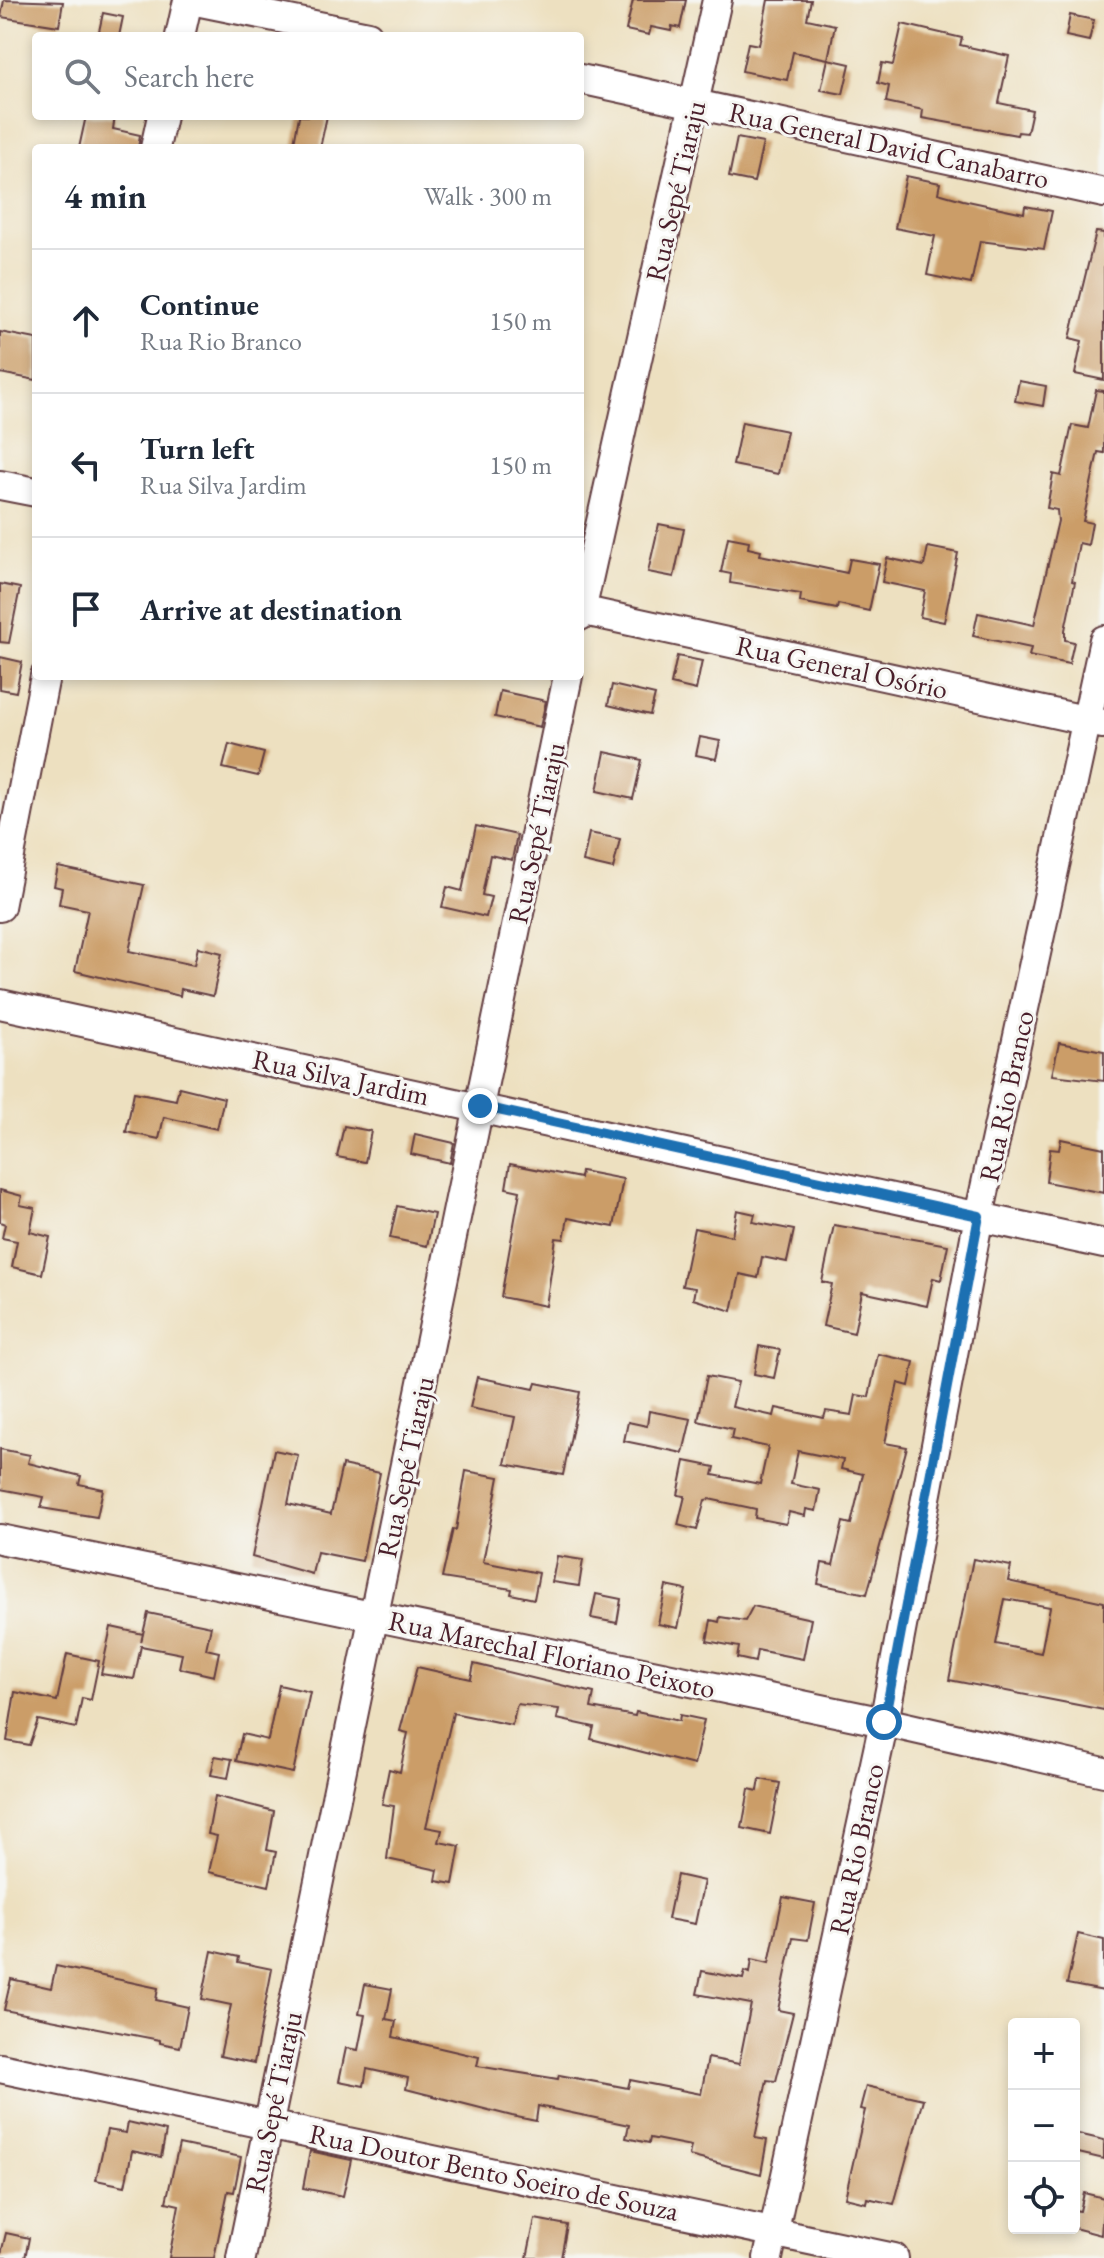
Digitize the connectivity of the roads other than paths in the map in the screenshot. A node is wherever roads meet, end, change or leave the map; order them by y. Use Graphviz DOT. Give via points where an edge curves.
graph roads {
  1 [pos="189,0"];
  2 [pos="717,0"];
  3 [pos="181,32"];
  4 [pos="348,32"];
  5 [pos="584,80"];
  6 [pos="694,102"];
  7 [pos="161,120"];
  8 [pos="156,144"];
  9 [pos="1104,193"];
  10 [pos="0,485"];
  11 [pos="32,491"];
  12 [pos="584,594"];
  13 [pos="584,613"];
  14 [pos="1104,640"];
  15 [pos="44,680"];
  16 [pos="567,680"];
  17 [pos="1096,722"];
  18 [pos="0,907"];
  19 [pos="0,1004"];
  20 [pos="480,1106"];
  21 [pos="979,1216"];
  22 [pos="1104,1244"];
  23 [pos="0,1539"];
  24 [pos="374,1617"];
  25 [pos="884,1722"];
  26 [pos="1104,1772"];
  27 [pos="0,2068"];
  28 [pos="268,2123"];
  29 [pos="770,2245"];
  30 [pos="241,2258"];
  31 [pos="894,2258"];
  1 -- 3 [label="street"];
  1 -- 4 [label="street"];
  2 -- 6 [label="street, Rua Sepé Tiaraju"];
  5 -- 6 [label="street, Rua General David Canabarro"];
  6 -- 9 [label="street, Rua General David Canabarro"];
  6 -- 12 [label="street, Rua Sepé Tiaraju"];
  7 -- 8 [label="street"];
  10 -- 11 [label="street"];
  13 -- 17 [label="street, Rua General Osório"];
  14 -- 17 [label="street, Rua Rio Branco"];
  15 -- 18 [label="street"];
  16 -- 20 [label="street, Rua Sepé Tiaraju"];
  17 -- 21 [label="street, Rua Rio Branco"];
  19 -- 20 [label="street, Rua Silva Jardim"];
  20 -- 21 [label="street, Rua Silva Jardim"];
  20 -- 24 [label="street, Rua Sepé Tiaraju"];
  21 -- 22 [label="street, Rua Silva Jardim"];
  21 -- 25 [label="street, Rua Rio Branco"];
  23 -- 24 [label="street, Rua Marechal Floriano Peixoto"];
  24 -- 25 [label="street, Rua Marechal Floriano Peixoto"];
  24 -- 28 [label="street, Rua Sepé Tiaraju"];
  25 -- 26 [label="street, Rua Marechal Floriano Peixoto"];
  25 -- 29 [label="street, Rua Rio Branco"];
  27 -- 28 [label="street, Rua Doutor Bento Soeiro de Souza"];
  28 -- 29 [label="street, Rua Doutor Bento Soeiro de Souza"];
  28 -- 30 [label="street, Rua Sepé Tiaraju"];
  29 -- 31 [label="street, Rua Doutor Bento Soeiro de Souza"];
}
